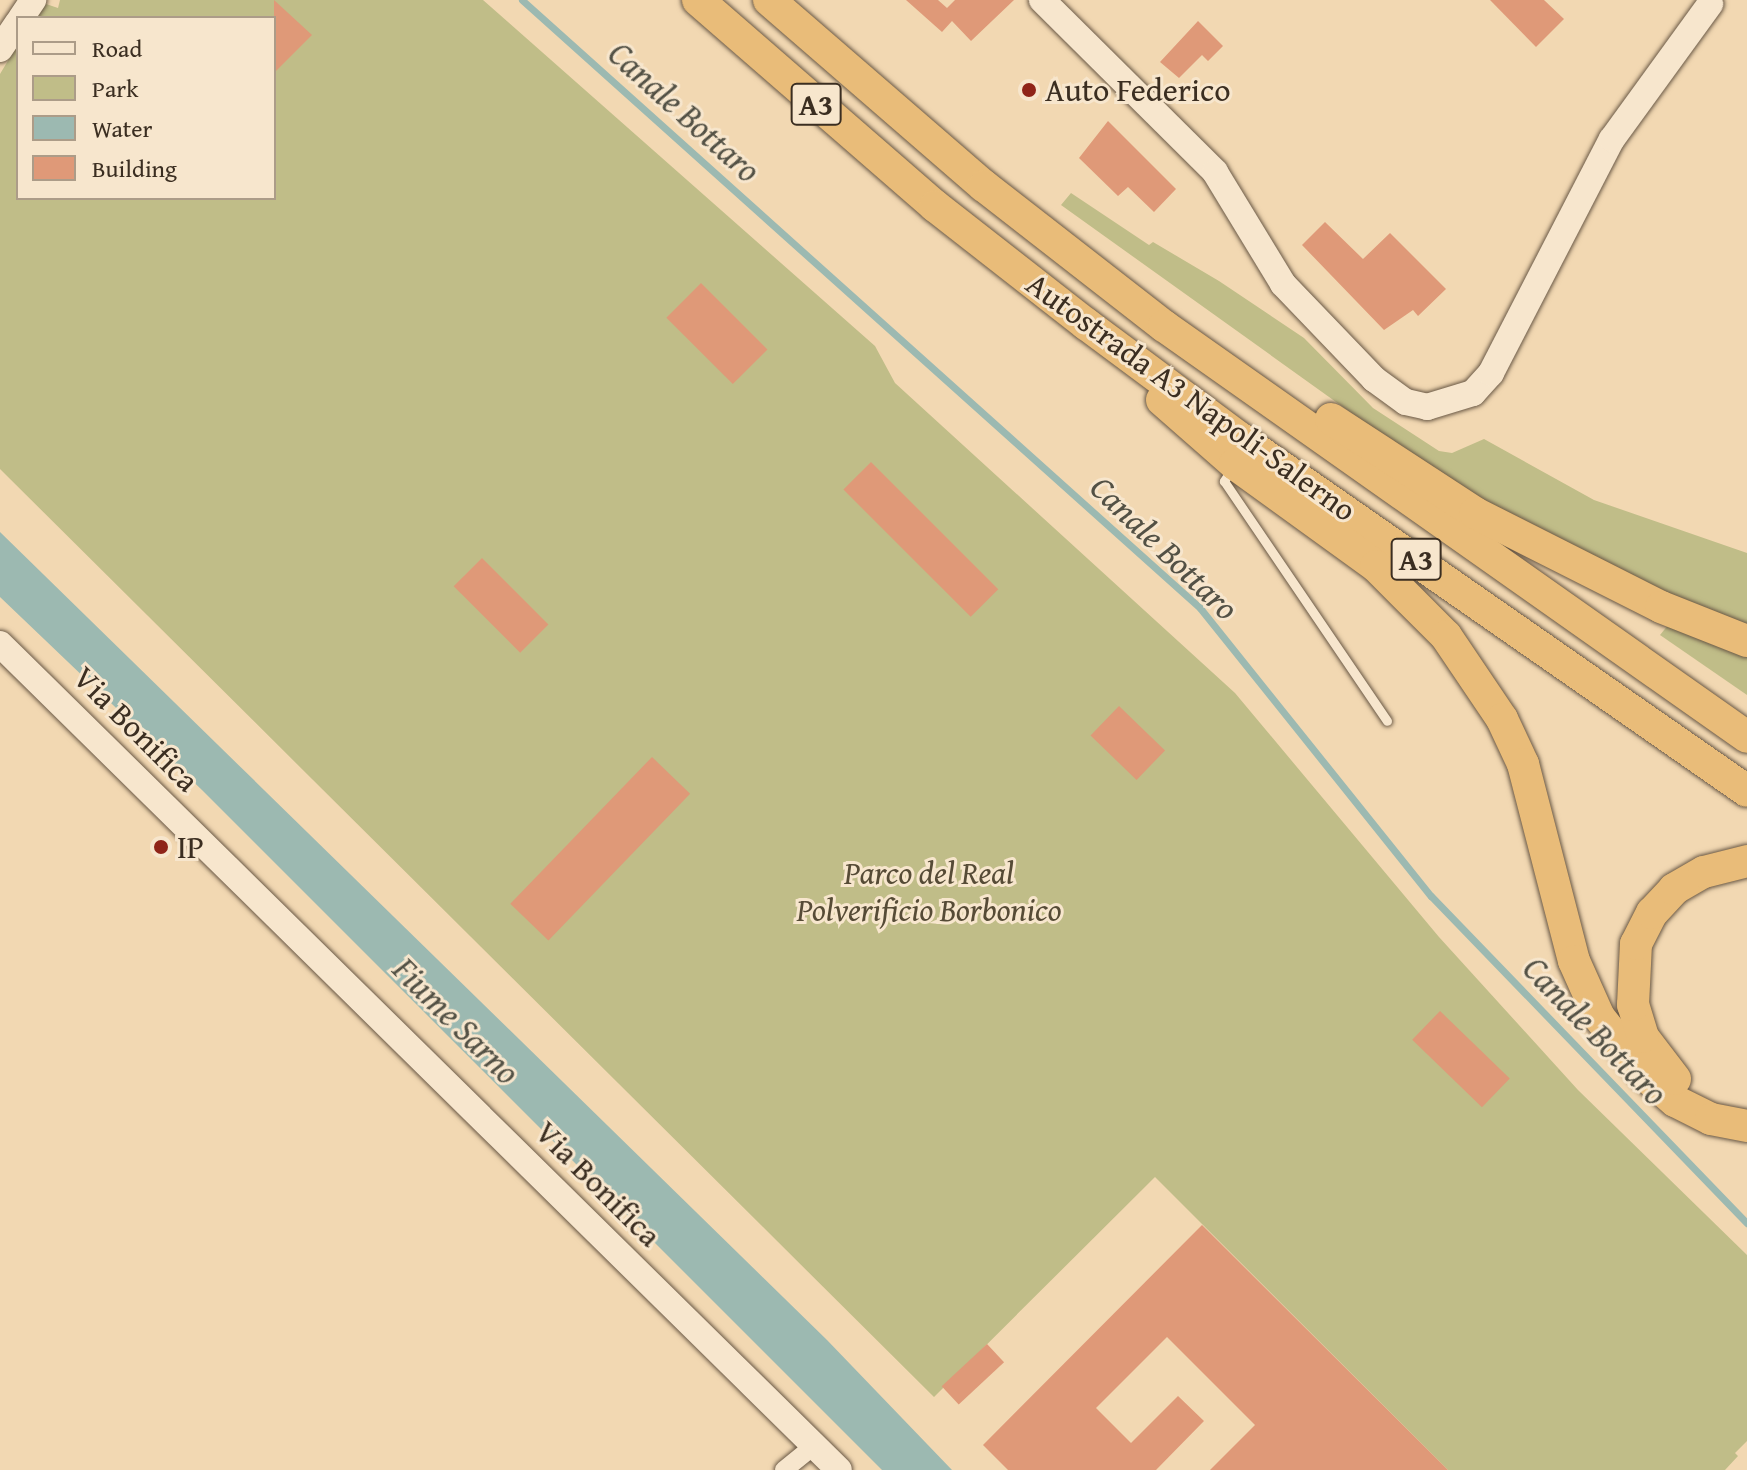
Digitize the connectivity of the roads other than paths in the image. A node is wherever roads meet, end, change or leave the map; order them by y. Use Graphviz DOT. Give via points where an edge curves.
graph roads {
  1 [pos="698,0"];
  2 [pos="769,0"];
  3 [pos="1042,0"];
  4 [pos="1710,4"];
  5 [pos="16,26"];
  6 [pos="0,49"];
  7 [pos="1086,324"];
  8 [pos="1164,326"];
  9 [pos="1235,464"];
  10 [pos="1747,641"];
  11 [pos="0,644"];
  12 [pos="1387,721"];
  13 [pos="1747,737"];
  14 [pos="1747,791"];
  15 [pos="1747,861"];
  16 [pos="1747,1107"];
  17 [pos="1747,1126"];
  18 [pos="814,1446"];
  19 [pos="784,1470"];
  20 [pos="839,1470"];
  1 -- 7 [label="highway, Autostrada A3 Napoli-Salerno / A3" via="935,206"];
  2 -- 8 [label="highway, Autostrada A3 Napoli-Salerno / A3" via="984,186"];
  3 -- 4 [label="main road" via="1215,172 1283,284 1374,379 1406,402 1427,407 1473,393 1491,373 1612,139"];
  5 -- 6 [label="main road"];
  7 -- 9 [label="highway" via="1189,428"];
  7 -- 14 [label="highway, Autostrada A3 Napoli-Salerno / A3" via="1241,439"];
  8 -- 10 [label="highway" via="1299,399 1475,513 1661,607"];
  8 -- 13 [label="highway, Autostrada A3 Napoli-Salerno / A3"];
  9 -- 12 [label="lane" via="1224,481"];
  9 -- 17 [label="highway" via="1376,566 1446,636 1488,696 1523,764 1574,961 1599,1017 1636,1065 1675,1101 1711,1119"];
  11 -- 18 [label="main road, Via Bonifica"];
  15 -- 16 [label="highway" via="1704,872 1674,889 1652,913 1636,944 1631,972 1633,1005 1660,1065 1682,1087 1712,1101"];
  18 -- 19 [label="street"];
  18 -- 20 [label="main road, Via Bonifica"];
}
